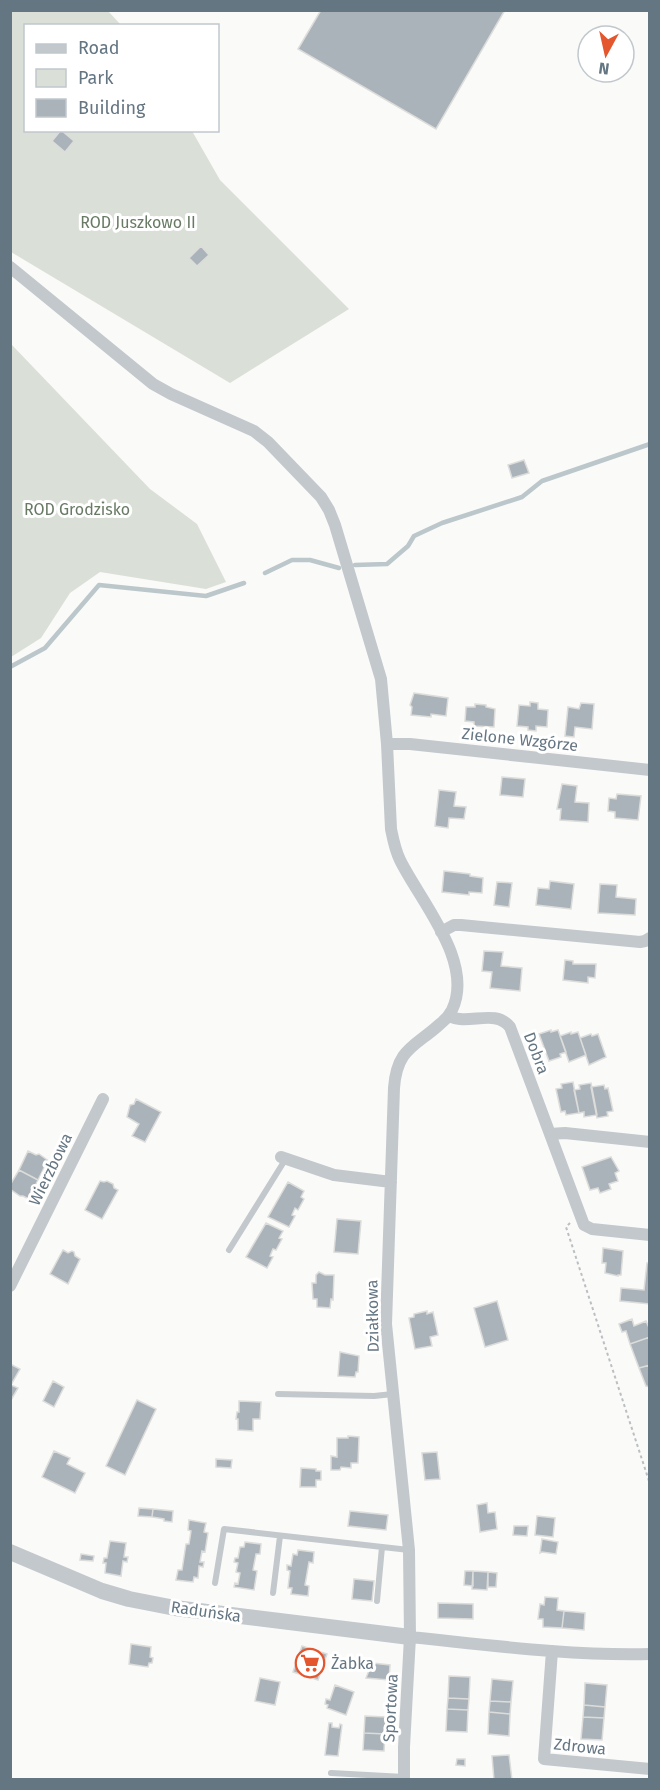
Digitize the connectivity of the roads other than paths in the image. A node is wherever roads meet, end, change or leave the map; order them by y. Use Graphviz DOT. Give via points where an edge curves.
graph roads {
  1 [pos="10,267"];
  2 [pos="387,744"];
  3 [pos="650,770"];
  4 [pos="441,932"];
  5 [pos="650,938"];
  6 [pos="449,1016"];
  7 [pos="103,1099"];
  8 [pos="550,1134"];
  9 [pos="650,1142"];
  10 [pos="283,1159"];
  11 [pos="391,1182"];
  12 [pos="650,1235"];
  13 [pos="229,1250"];
  14 [pos="10,1286"];
  15 [pos="278,1394"];
  16 [pos="393,1394"];
  17 [pos="280,1536"];
  18 [pos="382,1547"];
  19 [pos="409,1550"];
  20 [pos="10,1552"];
  21 [pos="215,1583"];
  22 [pos="273,1593"];
  23 [pos="377,1601"];
  24 [pos="410,1637"];
  25 [pos="552,1651"];
  26 [pos="650,1654"];
  27 [pos="650,1769"];
  28 [pos="331,1773"];
  29 [pos="404,1778"];
  1 -- 2 [label="street" via="153,384 254,431 321,497 336,525 381,679"];
  2 -- 3 [label="street, Zielone Wzgórze"];
  2 -- 4 [label="street" via="393,841"];
  4 -- 5 [label="street" via="461,925 640,942"];
  4 -- 6 [label="street" via="458,976"];
  6 -- 8 [label="street, Dobra" via="506,1022"];
  6 -- 11 [label="street, Działkowa" via="403,1054 397,1066"];
  7 -- 14 [label="street, Wierzbowa"];
  8 -- 9 [label="street" via="566,1132"];
  8 -- 12 [label="street, Dobra" via="584,1225"];
  10 -- 11 [label="street" via="334,1175"];
  10 -- 13 [label="lane"];
  11 -- 16 [label="street, Działkowa" via="386,1324"];
  15 -- 16 [label="lane"];
  16 -- 19 [label="street, Działkowa"];
  17 -- 18 [label="lane"];
  17 -- 21 [label="lane" via="224,1529"];
  17 -- 22 [label="lane"];
  18 -- 19 [label="lane"];
  18 -- 23 [label="lane"];
  19 -- 24 [label="street, Działkowa"];
  20 -- 24 [label="street, Raduńska" via="129,1599"];
  24 -- 25 [label="street"];
  24 -- 29 [label="street, Sportowa"];
  25 -- 26 [label="street"];
  25 -- 27 [label="street, Zdrowa" via="544,1759"];
  28 -- 29 [label="lane"];
}
